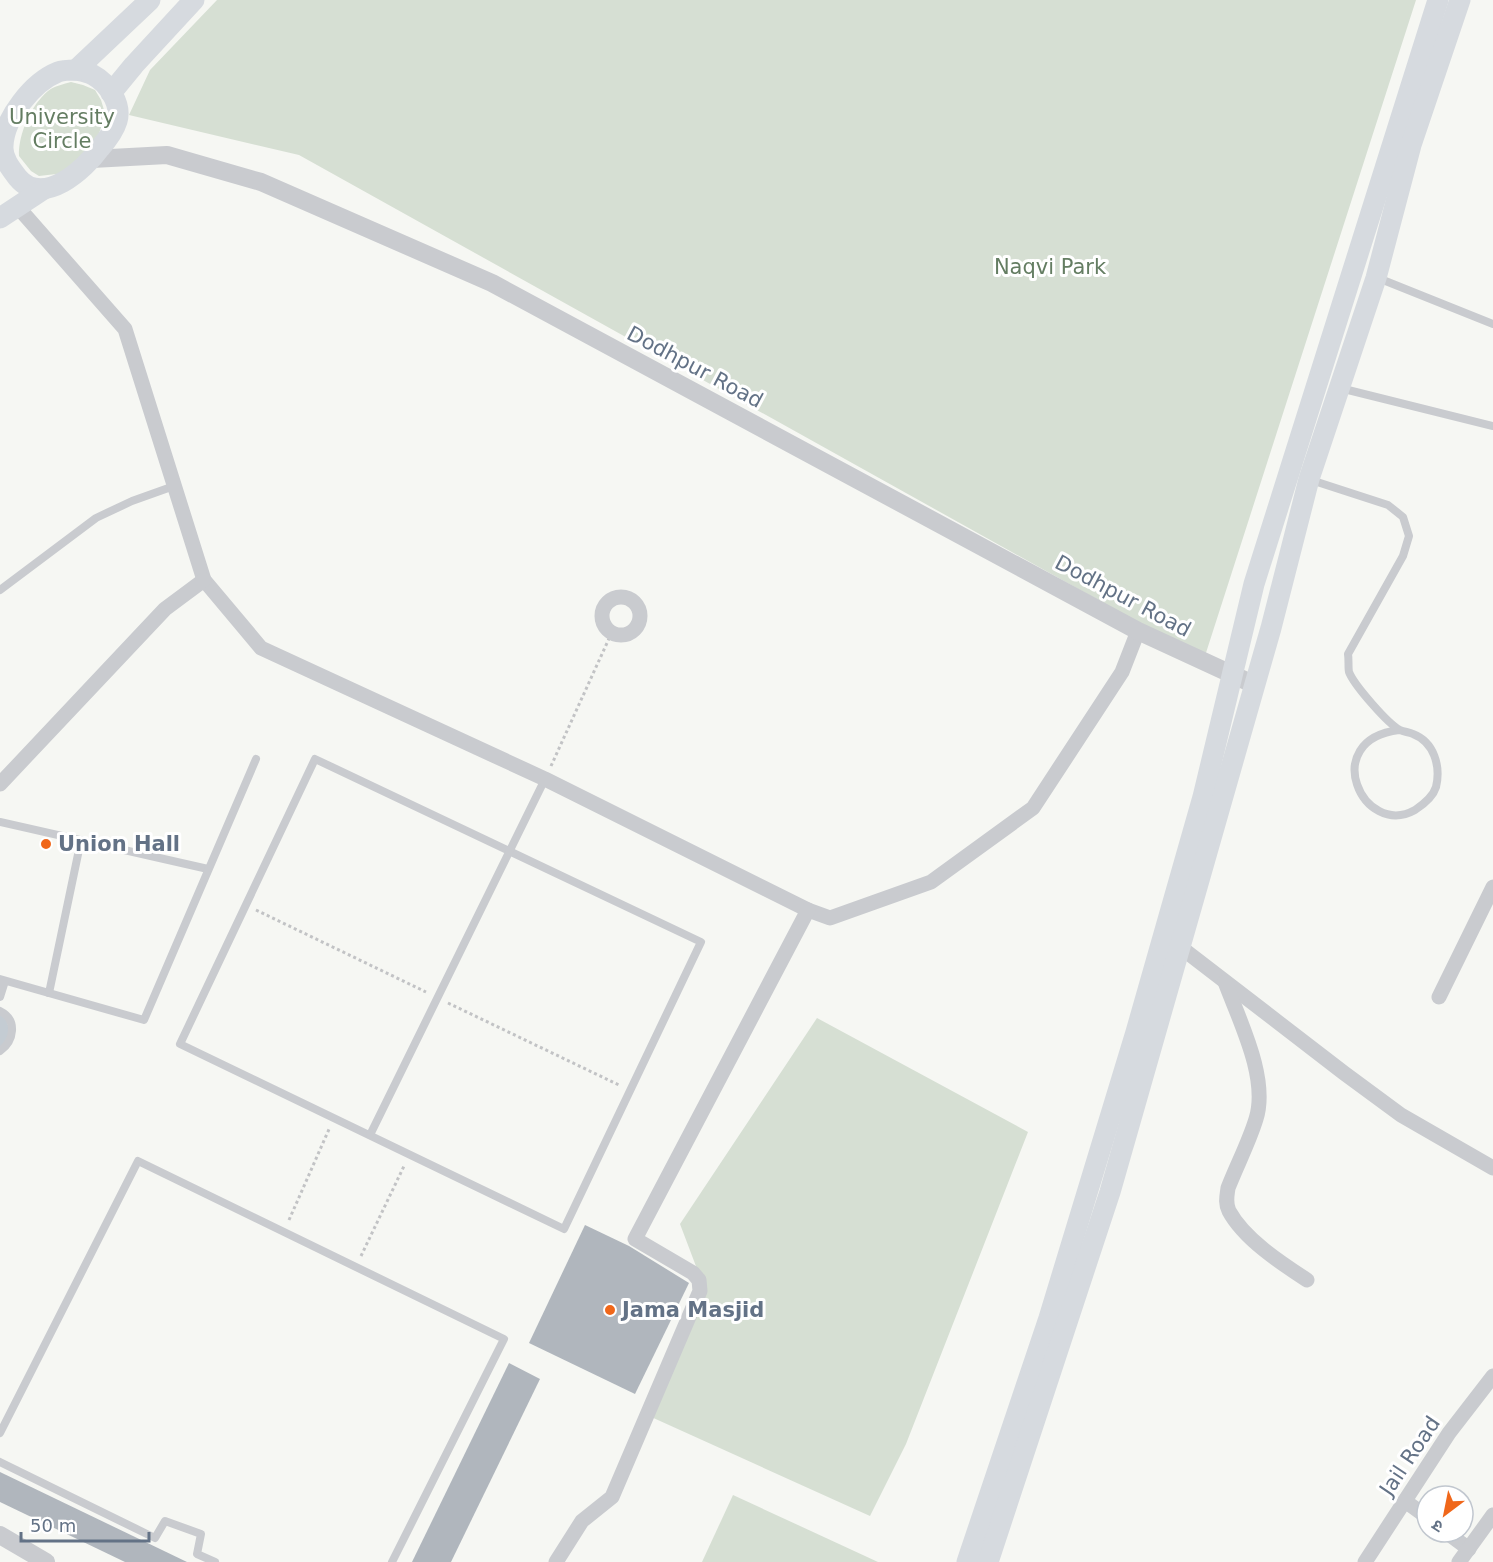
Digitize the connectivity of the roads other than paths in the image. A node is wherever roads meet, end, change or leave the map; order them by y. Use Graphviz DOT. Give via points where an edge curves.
graph roads {
  1 [pos="150,0"];
  2 [pos="194,0"];
  3 [pos="1438,0"];
  4 [pos="1460,0"];
  5 [pos="76,70"];
  6 [pos="111,93"];
  7 [pos="7,115"];
  8 [pos="2,156"];
  9 [pos="92,159"];
  10 [pos="44,189"];
  11 [pos="17,206"];
  12 [pos="0,218"];
  13 [pos="1376,278"];
  14 [pos="1493,324"];
  15 [pos="1329,386"];
  16 [pos="1493,426"];
  17 [pos="1309,479"];
  18 [pos="174,486"];
  19 [pos="204,580"];
  20 [pos="0,590"];
  21 [pos="1137,631"];
  22 [pos="1232,675"];
  23 [pos="1255,685"];
  24 [pos="1399,730"];
  25 [pos="256,759"];
  26 [pos="545,779"];
  27 [pos="0,784"];
  28 [pos="0,822"];
  29 [pos="81,840"];
  30 [pos="510,851"];
  31 [pos="208,869"];
  32 [pos="1493,887"];
  33 [pos="808,910"];
  34 [pos="1171,942"];
  35 [pos="3,980"];
  36 [pos="1225,982"];
  37 [pos="50,993"];
  38 [pos="0,997"];
  39 [pos="1439,997"];
  40 [pos="0,1011"];
  41 [pos="0,1051"];
  42 [pos="370,1135"];
  43 [pos="1493,1168"];
  44 [pos="1307,1280"];
  45 [pos="1493,1376"];
  46 [pos="0,1433"];
  47 [pos="0,1462"];
  48 [pos="1405,1501"];
  49 [pos="1415,1509"];
  50 [pos="1493,1515"];
  51 [pos="0,1535"];
  52 [pos="1462,1544"];
  53 [pos="1469,1549"];
  54 [pos="46,1562"];
  55 [pos="215,1562"];
  56 [pos="392,1562"];
  57 [pos="556,1562"];
  58 [pos="967,1562"];
  59 [pos="987,1562"];
  60 [pos="1365,1562"];
  61 [pos="1459,1562"];
  1 -- 5 [label="main road"];
  2 -- 6 [label="main road"];
  3 -- 15 [label="main road"];
  4 -- 13 [label="main road" via="1411,145"];
  5 -- 6 [label="main road" via="93,75"];
  5 -- 7 [label="main road" via="59,71 35,87"];
  6 -- 9 [label="main road" via="116,100 118,119"];
  7 -- 8 [label="main road"];
  8 -- 10 [label="main road" via="20,181"];
  9 -- 10 [label="main road" via="61,184"];
  9 -- 21 [label="street, Dodhpur Road" via="167,154 261,182 492,283"];
  10 -- 11 [label="main road"];
  11 -- 12 [label="main road"];
  11 -- 18 [label="street" via="124,329"];
  13 -- 14 [label="lane"];
  13 -- 15 [label="main road"];
  15 -- 16 [label="lane"];
  15 -- 17 [label="main road"];
  15 -- 22 [label="main road" via="1254,584"];
  17 -- 23 [label="main road"];
  17 -- 24 [label="lane" via="1368,497 1403,516 1409,536 1403,556 1348,654 1349,671 1360,691"];
  18 -- 19 [label="street"];
  18 -- 20 [label="lane" via="96,518"];
  19 -- 26 [label="street" via="261,648"];
  19 -- 27 [label="street" via="165,609"];
  21 -- 22 [label="street, Dodhpur Road"];
  21 -- 33 [label="street" via="1122,672 1033,808 931,882 830,918"];
  22 -- 23 [label="street, Dodhpur Road"];
  22 -- 34 [label="main road"];
  23 -- 34 [label="main road"];
  24 -- 24 [label="lane" via="1415,734 1428,744 1439,775 1435,791 1424,804 1410,812 1394,814 1377,810 1364,800 1356,786 1354,770 1358,753 1368,740 1382,732"];
  25 -- 31 [label="lane"];
  26 -- 30 [label="lane"];
  26 -- 33 [label="street"];
  28 -- 29 [label="lane"];
  29 -- 31 [label="lane"];
  29 -- 37 [label="lane"];
  30 -- 42 [label="lane"];
  30 -- 42 [label="lane" via="315,759 180,1044"];
  30 -- 42 [label="lane" via="701,942 564,1229"];
  31 -- 37 [label="lane" via="144,1020"];
  32 -- 39 [label="street"];
  33 -- 57 [label="street" via="635,1239 693,1273 699,1280 700,1291 612,1497 582,1521"];
  34 -- 36 [label="street"];
  34 -- 58 [label="main road" via="1136,1032 1049,1318"];
  34 -- 59 [label="main road" via="1110,1192"];
  35 -- 37 [label="lane"];
  35 -- 38 [label="lane"];
  36 -- 43 [label="street" via="1401,1115"];
  36 -- 44 [label="street" via="1256,1068 1259,1091 1257,1117 1228,1188 1228,1210 1253,1240"];
  40 -- 41 [label="lane" via="13,1028 8,1045"];
  45 -- 48 [label="street, Jail Road" via="1449,1433"];
  46 -- 56 [label="lane" via="138,1161 504,1339"];
  47 -- 55 [label="lane" via="155,1538 165,1521 201,1534 197,1554"];
  48 -- 49 [label="street"];
  48 -- 60 [label="street, Jail Road"];
  50 -- 53 [label="street"];
  51 -- 54 [label="street"];
  52 -- 53 [label="street"];
  53 -- 61 [label="street"];
}
